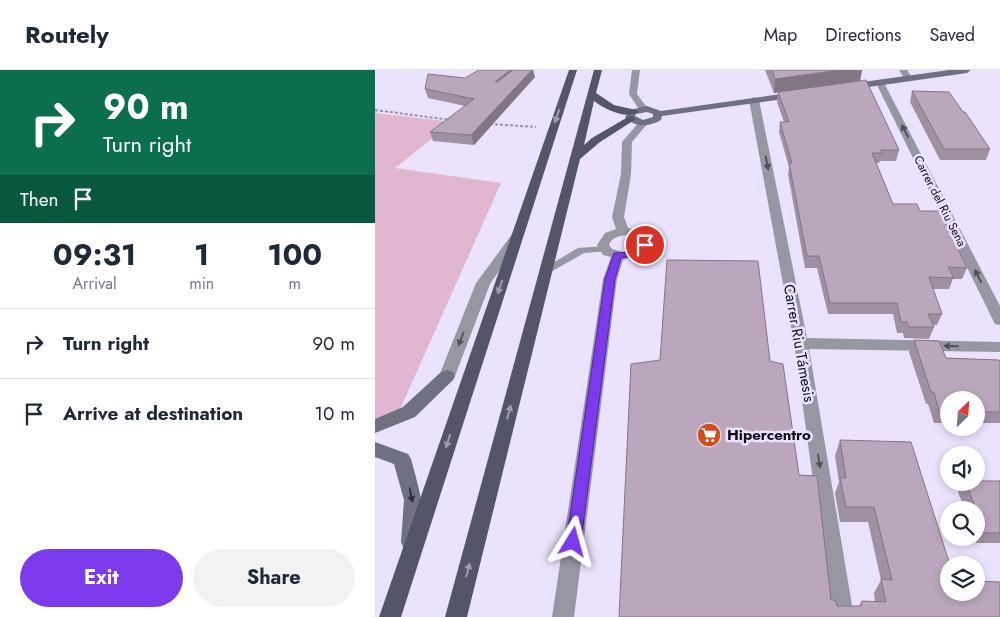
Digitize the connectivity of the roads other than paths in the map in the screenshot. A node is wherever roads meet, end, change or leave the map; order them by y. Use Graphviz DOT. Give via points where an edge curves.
graph roads {
  1 [pos="573,70"];
  2 [pos="598,70"];
  3 [pos="636,70"];
  4 [pos="903,70"];
  5 [pos="967,70"];
  6 [pos="909,79"];
  7 [pos="880,83"];
  8 [pos="841,88"];
  9 [pos="592,94"];
  10 [pos="803,94"];
  11 [pos="756,108"];
  12 [pos="636,113"];
  13 [pos="658,114"];
  14 [pos="643,123"];
  15 [pos="575,158"];
  16 [pos="623,231"];
  17 [pos="517,236"];
  18 [pos="611,252"];
  19 [pos="545,271"];
  20 [pos="1000,320"];
  21 [pos="801,343"];
  22 [pos="1000,346"];
  23 [pos="375,426"];
  24 [pos="375,449"];
  25 [pos="411,554"];
  26 [pos="389,617"];
  27 [pos="456,617"];
  28 [pos="563,617"];
  29 [pos="843,617"];
  1 -- 17 [label="main road, one-way"];
  2 -- 9 [label="main road"];
  3 -- 12 [label="street" via="633,94"];
  4 -- 6 [label="street"];
  5 -- 6 [label="street"];
  6 -- 7 [label="street"];
  7 -- 8 [label="street"];
  20 -- 7 [label="street, Carrer del Riu Sena, one-way"];
  9 -- 12 [label="main road" via="613,109"];
  9 -- 15 [label="main road"];
  10 -- 11 [label="street"];
  11 -- 13 [label="street"];
  11 -- 21 [label="street, Carrer Riu Támesis, one-way"];
  12 -- 13 [label="street" via="654,111"];
  12 -- 14 [label="street"];
  12 -- 15 [label="main road"];
  13 -- 14 [label="street" via="655,120"];
  14 -- 16 [label="street" via="627,142 619,217"];
  15 -- 19 [label="main road"];
  16 -- 18 [label="street" via="608,237 603,245"];
  16 -- 18 [label="street" via="638,234 645,245 632,255"];
  17 -- 23 [label="street, one-way" via="483,283 447,376 409,412"];
  17 -- 25 [label="main road, one-way"];
  18 -- 19 [label="lane" via="583,250"];
  18 -- 28 [label="street" via="610,279"];
  27 -- 19 [label="main road, one-way"];
  22 -- 21 [label="street, one-way"];
  21 -- 29 [label="street, Carrer Riu Támesis, one-way"];
  24 -- 25 [label="street, one-way" via="402,459 413,500"];
  25 -- 26 [label="main road"];
}
